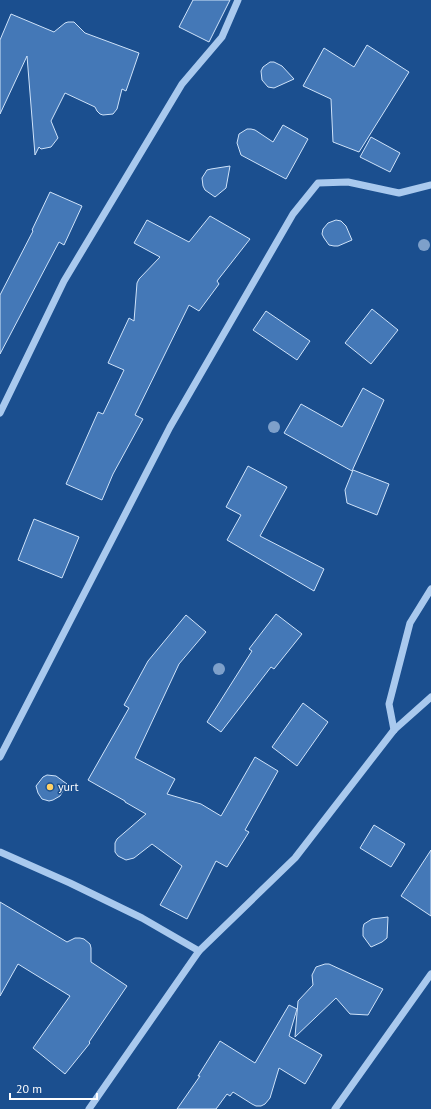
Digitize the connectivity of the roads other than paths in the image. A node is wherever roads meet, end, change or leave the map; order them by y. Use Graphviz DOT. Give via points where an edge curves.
graph roads {
  1 [pos="238,0"];
  2 [pos="431,185"];
  3 [pos="0,413"];
  4 [pos="431,589"];
  5 [pos="431,697"];
  6 [pos="394,730"];
  7 [pos="0,758"];
  8 [pos="0,852"];
  9 [pos="199,951"];
  10 [pos="431,974"];
  11 [pos="89,1109"];
  12 [pos="335,1109"];
  1 -- 3 [label="street" via="222,37 182,84 64,281"];
  2 -- 7 [label="street" via="399,192 348,182 318,184 293,214 170,427"];
  4 -- 6 [label="street" via="410,623 389,704"];
  5 -- 6 [label="street"];
  6 -- 9 [label="street" via="295,858"];
  8 -- 9 [label="street" via="142,918"];
  9 -- 11 [label="street"];
  10 -- 12 [label="street"];
}
